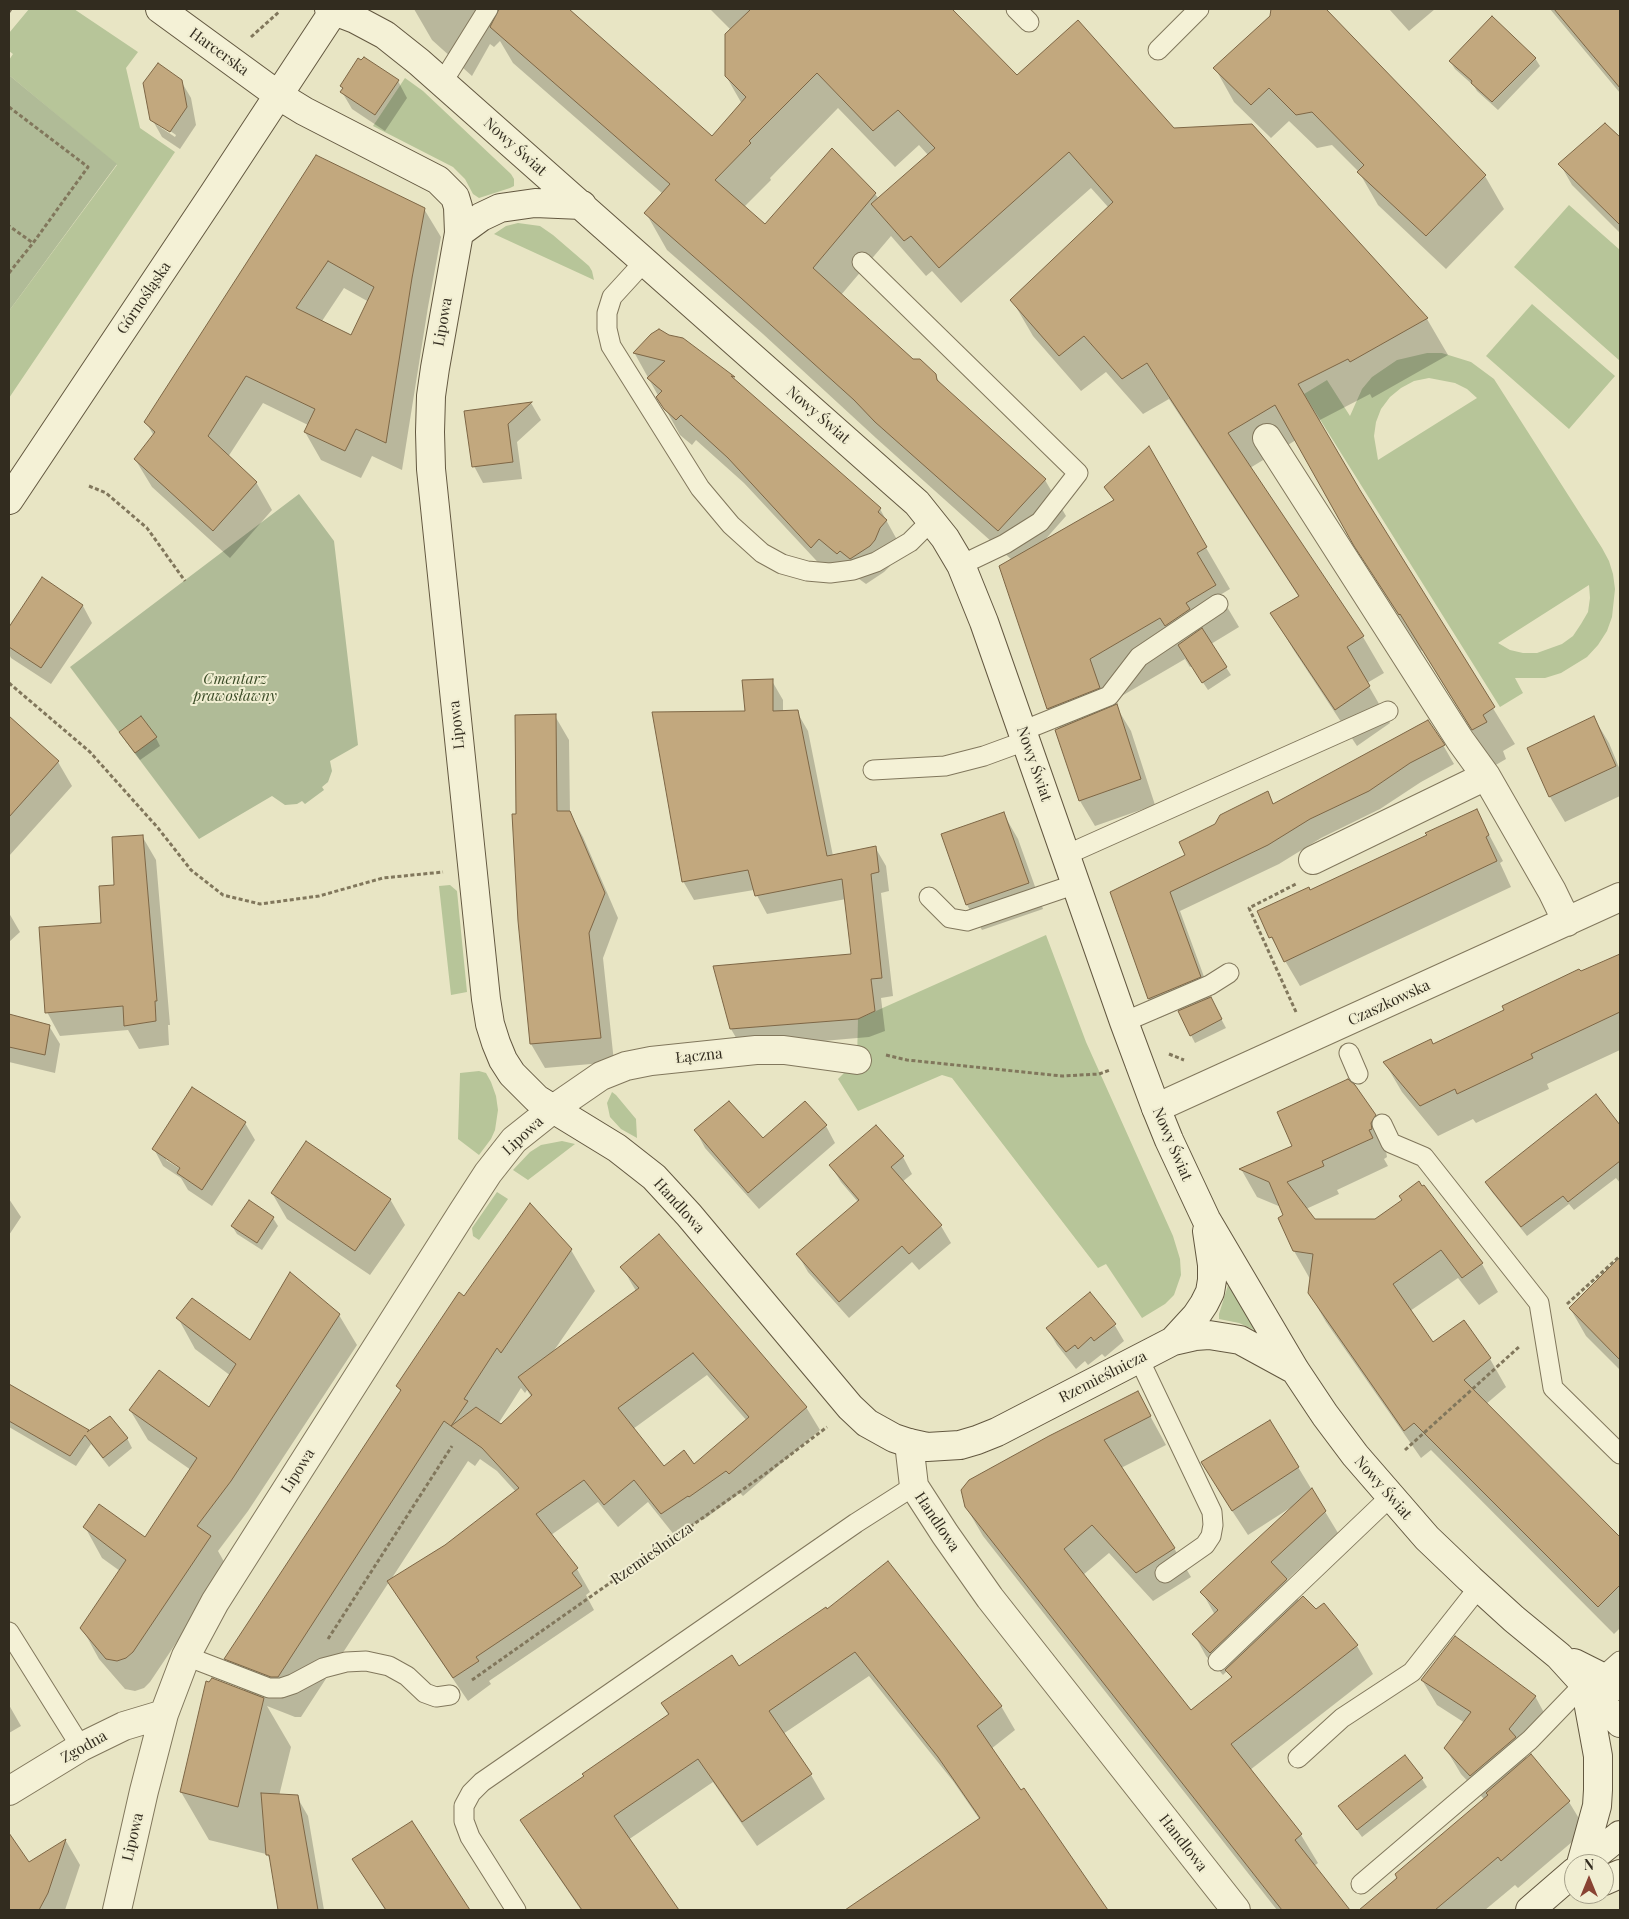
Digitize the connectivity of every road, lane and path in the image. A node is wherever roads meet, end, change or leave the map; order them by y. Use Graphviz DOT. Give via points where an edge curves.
graph roads {
  1 [pos="12,9"];
  2 [pos="160,9"];
  3 [pos="332,9"];
  4 [pos="488,9"];
  5 [pos="1199,9"];
  6 [pos="280,11"];
  7 [pos="9,12"];
  8 [pos="251,37"];
  9 [pos="1158,50"];
  10 [pos="442,82"];
  11 [pos="278,95"];
  12 [pos="9,107"];
  13 [pos="582,205"];
  14 [pos="9,226"];
  15 [pos="459,233"];
  16 [pos="33,243"];
  17 [pos="644,262"];
  18 [pos="862,262"];
  19 [pos="9,273"];
  20 [pos="1267,438"];
  21 [pos="89,486"];
  22 [pos="9,500"];
  23 [pos="932,520"];
  24 [pos="961,565"];
  25 [pos="185,581"];
  26 [pos="1218,604"];
  27 [pos="9,683"];
  28 [pos="1388,711"];
  29 [pos="1024,736"];
  30 [pos="873,770"];
  31 [pos="1486,776"];
  32 [pos="1066,855"];
  33 [pos="1313,860"];
  34 [pos="472,869"];
  35 [pos="1076,884"];
  36 [pos="929,897"];
  37 [pos="1620,897"];
  38 [pos="1567,922"];
  39 [pos="1229,973"];
  40 [pos="1297,1015"];
  41 [pos="1136,1018"];
  42 [pos="1349,1054"];
  43 [pos="870,1057"];
  44 [pos="1190,1061"];
  45 [pos="1111,1070"];
  46 [pos="1358,1074"];
  47 [pos="1156,1108"];
  48 [pos="553,1109"];
  49 [pos="1382,1124"];
  50 [pos="1206,1219"];
  51 [pos="1620,1256"];
  52 [pos="1544,1324"];
  53 [pos="1173,1341"];
  54 [pos="1138,1358"];
  55 [pos="1295,1370"];
  56 [pos="850,1407"];
  57 [pos="909,1443"];
  58 [pos="452,1446"];
  59 [pos="1405,1450"];
  60 [pos="1620,1454"];
  61 [pos="914,1486"];
  62 [pos="1390,1498"];
  63 [pos="1165,1573"];
  64 [pos="1479,1587"];
  65 [pos="9,1632"];
  66 [pos="186,1656"];
  67 [pos="1218,1661"];
  68 [pos="304,1677"];
  69 [pos="1607,1677"];
  70 [pos="450,1695"];
  71 [pos="164,1714"];
  72 [pos="1620,1723"];
  73 [pos="81,1747"];
  74 [pos="1298,1758"];
  75 [pos="9,1791"];
  76 [pos="1620,1835"];
  77 [pos="1585,1854"];
  78 [pos="1595,1854"];
  79 [pos="1564,1881"];
  80 [pos="1361,1884"];
  81 [pos="1564,1898"];
  82 [pos="117,1910"];
  83 [pos="516,1910"];
  84 [pos="1236,1910"];
  85 [pos="1530,1910"];
  86 [pos="1537,1910"];
  1 -- 7 [label="path"];
  2 -- 11 [label="street, Harcerska"];
  3 -- 10 [label="street, Nowy Świat" via="385,36"];
  3 -- 11 [label="street, Górnośląska"];
  4 -- 10 [label="lane"];
  5 -- 9 [label="lane"];
  6 -- 8 [label="path"];
  10 -- 13 [label="street, Nowy Świat"];
  11 -- 15 [label="street" via="438,180 454,197 460,220"];
  11 -- 22 [label="street, Górnośląska"];
  12 -- 16 [label="path" via="88,167"];
  13 -- 15 [label="street" via="535,203 500,208 481,216"];
  13 -- 17 [label="street, Nowy Świat"];
  14 -- 16 [label="path"];
  15 -- 34 [label="street, Lipowa" via="435,368 430,432 434,511"];
  16 -- 19 [label="path"];
  17 -- 23 [label="street, Nowy Świat" via="892,480"];
  17 -- 23 [label="lane" via="612,297 607,313 611,346 700,488 749,542 782,564 807,571 838,572 876,562 910,542"];
  18 -- 24 [label="lane" via="1078,473 1040,522 1005,544"];
  20 -- 31 [label="street"];
  21 -- 25 [label="path" via="106,493 147,528"];
  23 -- 24 [label="street, Nowy Świat"];
  24 -- 29 [label="street, Nowy Świat"];
  26 -- 29 [label="lane" via="1139,657 1109,696"];
  27 -- 34 [label="path" via="90,752 191,870 223,895 260,904 320,896 383,878"];
  28 -- 32 [label="lane"];
  29 -- 30 [label="lane" via="984,756 945,766"];
  29 -- 32 [label="street, Nowy Świat"];
  31 -- 33 [label="street"];
  31 -- 38 [label="street"];
  32 -- 35 [label="street, Nowy Świat"];
  33 -- 40 [label="path" via="1307,878 1249,908"];
  34 -- 48 [label="street, Lipowa" via="486,999 496,1043 512,1074 530,1093"];
  35 -- 36 [label="lane" via="967,921 950,918"];
  35 -- 41 [label="street, Nowy Świat"];
  37 -- 38 [label="street, Czaszkowska"];
  38 -- 47 [label="street, Czaszkowska"];
  39 -- 41 [label="lane" via="1210,985"];
  41 -- 44 [label="path" via="1156,1037 1165,1052"];
  41 -- 47 [label="street, Nowy Świat"];
  42 -- 46 [label="lane"];
  43 -- 45 [label="path" via="1062,1076 1099,1074"];
  43 -- 48 [label="street, Łączna" via="756,1050 651,1061 601,1076"];
  47 -- 50 [label="street, Nowy Świat"];
  48 -- 56 [label="street, Handlowa" via="617,1148 669,1193"];
  48 -- 66 [label="street, Lipowa" via="514,1140 488,1173 215,1602"];
  49 -- 52 [label="lane" via="1391,1143 1424,1157 1540,1303"];
  50 -- 53 [label="street" via="1212,1265 1210,1292 1196,1316"];
  50 -- 55 [label="street, Nowy Świat"];
  51 -- 52 [label="path"];
  52 -- 59 [label="path"];
  52 -- 60 [label="lane" via="1553,1388"];
  53 -- 54 [label="street, Rzemieślnicza"];
  53 -- 55 [label="street, Rzemieślnicza" via="1202,1335 1224,1336 1240,1340"];
  54 -- 57 [label="street, Rzemieślnicza" via="977,1440 944,1447"];
  54 -- 63 [label="lane" via="1212,1512 1211,1536 1205,1544"];
  55 -- 62 [label="street, Nowy Świat" via="1325,1415"];
  56 -- 57 [label="street, Handlowa" via="880,1431"];
  56 -- 70 [label="path, Rzemieślnicza" via="765,1474"];
  57 -- 61 [label="street, Handlowa"];
  58 -- 68 [label="path"];
  61 -- 83 [label="lane" via="482,1782 471,1793 464,1806 464,1821 470,1837"];
  61 -- 84 [label="street, Handlowa" via="990,1598"];
  62 -- 64 [label="street, Nowy Świat"];
  62 -- 67 [label="lane"];
  64 -- 69 [label="street, Nowy Świat" via="1559,1656"];
  64 -- 74 [label="lane" via="1412,1672 1342,1718"];
  65 -- 73 [label="lane"];
  66 -- 68 [label="lane" via="269,1688 281,1688"];
  66 -- 71 [label="street, Lipowa"];
  68 -- 70 [label="lane" via="346,1662 366,1661 389,1666 407,1676 425,1693 436,1697"];
  69 -- 72 [label="street, Nowy Świat"];
  69 -- 77 [label="street" via="1598,1756 1597,1806"];
  69 -- 80 [label="lane"];
  71 -- 73 [label="street, Zgodna" via="124,1726"];
  71 -- 82 [label="street, Lipowa"];
  73 -- 75 [label="street, Zgodna"];
  76 -- 78 [label="street"];
  79 -- 85 [label="street"];
  81 -- 86 [label="street"];
}
